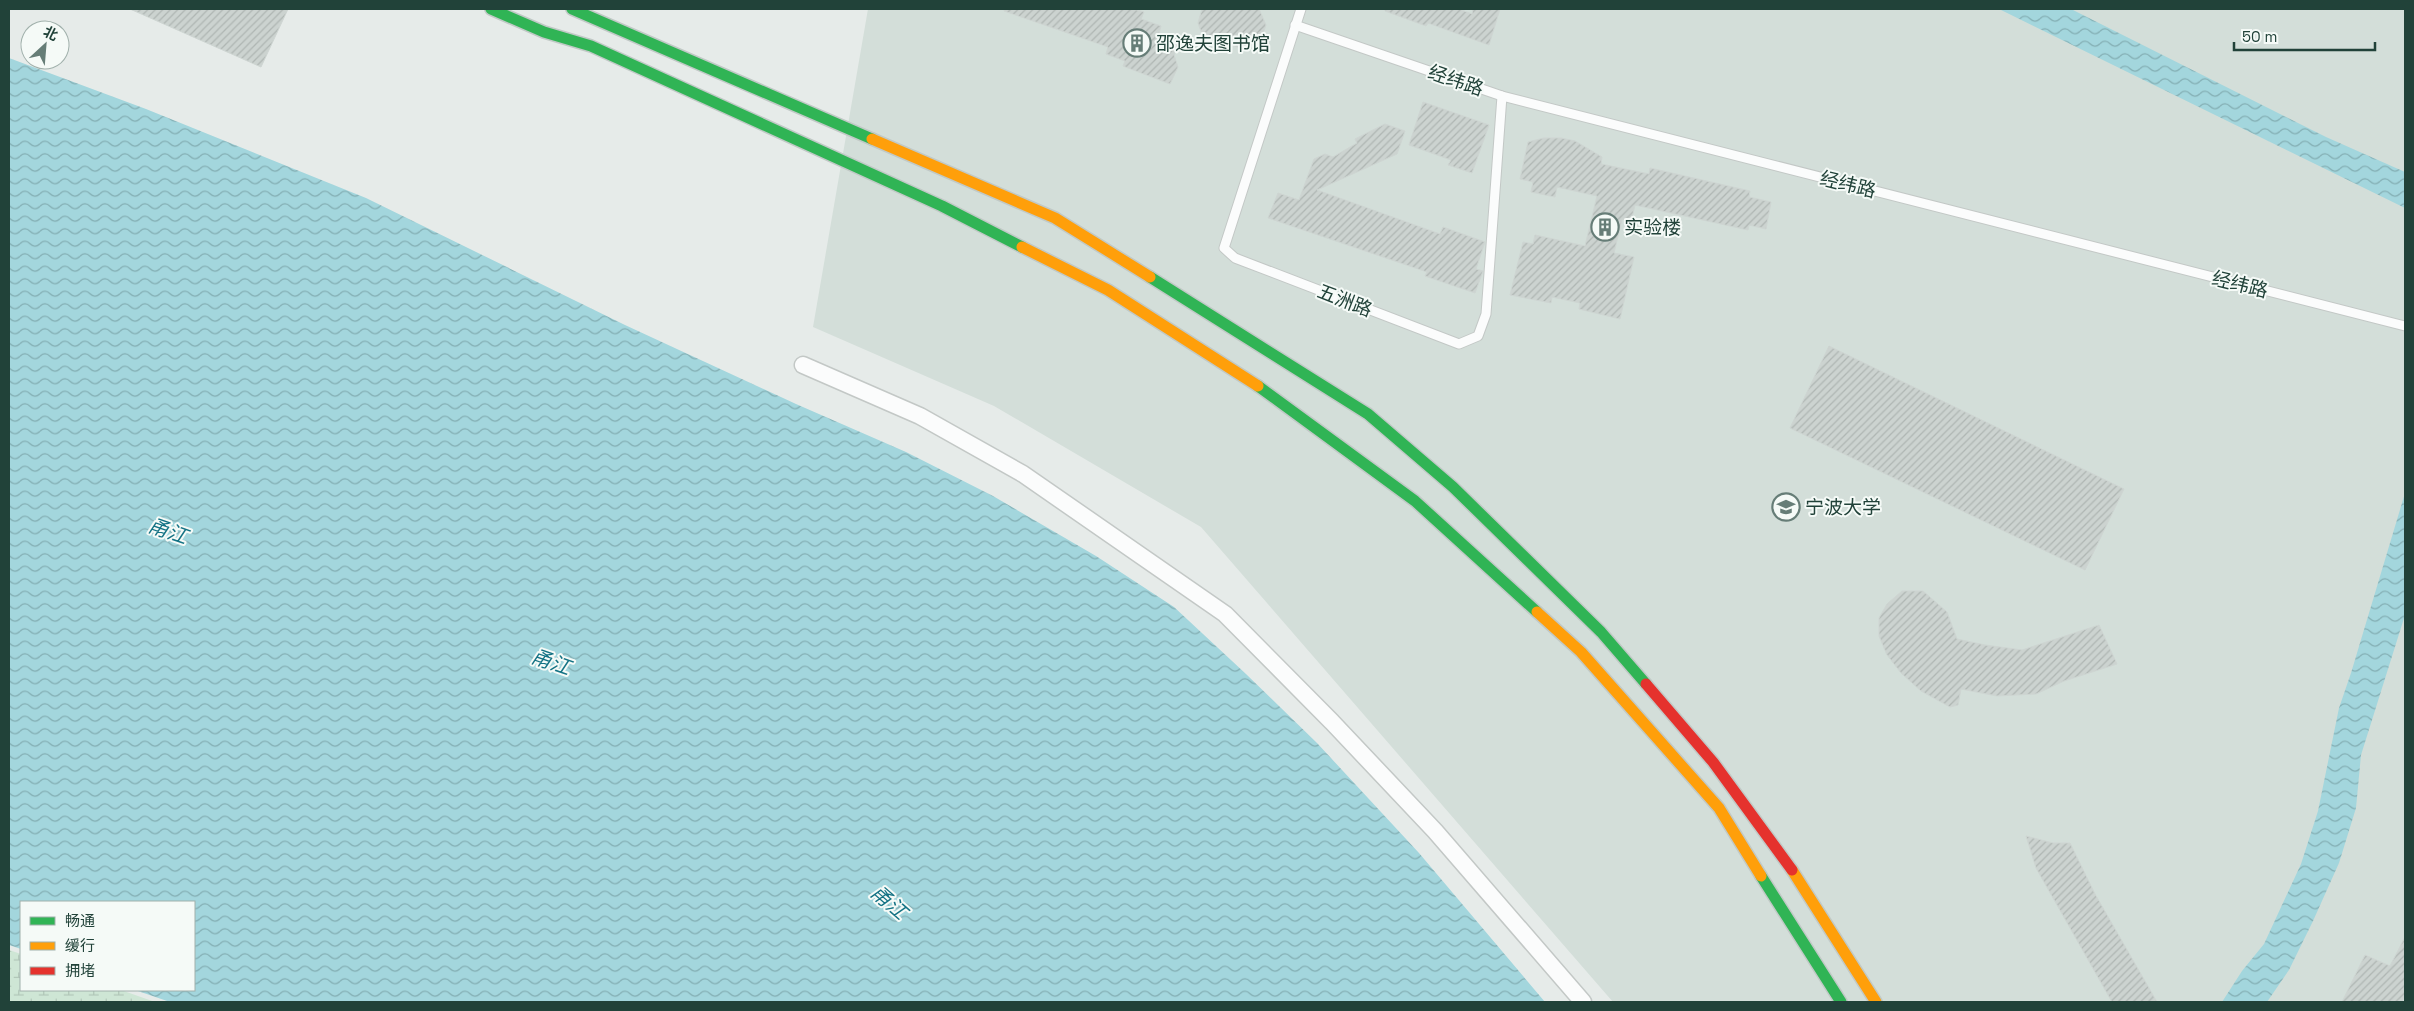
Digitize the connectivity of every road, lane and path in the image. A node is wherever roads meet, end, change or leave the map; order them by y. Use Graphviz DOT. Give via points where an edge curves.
graph roads {
  1 [pos="491,9"];
  2 [pos="572,9"];
  3 [pos="1300,9"];
  4 [pos="1295,26"];
  5 [pos="1502,96"];
  6 [pos="2405,326"];
  7 [pos="803,365"];
  8 [pos="1582,1002"];
  9 [pos="1841,1002"];
  10 [pos="1876,1002"];
  1 -- 9 [label="street" via="544,32 591,46 942,206 1108,290 1247,378 1415,501 1582,652 1719,808"];
  2 -- 10 [label="street" via="1055,218 1368,414 1453,487 1601,632 1713,762 1807,890"];
  3 -- 4 [label="lane, 五洲路"];
  4 -- 5 [label="lane, 经纬路"];
  4 -- 5 [label="lane, 五洲路" via="1224,248 1234,258 1459,344 1478,336 1486,314"];
  5 -- 6 [label="lane, 经纬路"];
  7 -- 8 [label="street" via="920,416 1023,474 1226,614 1435,831"];
}
